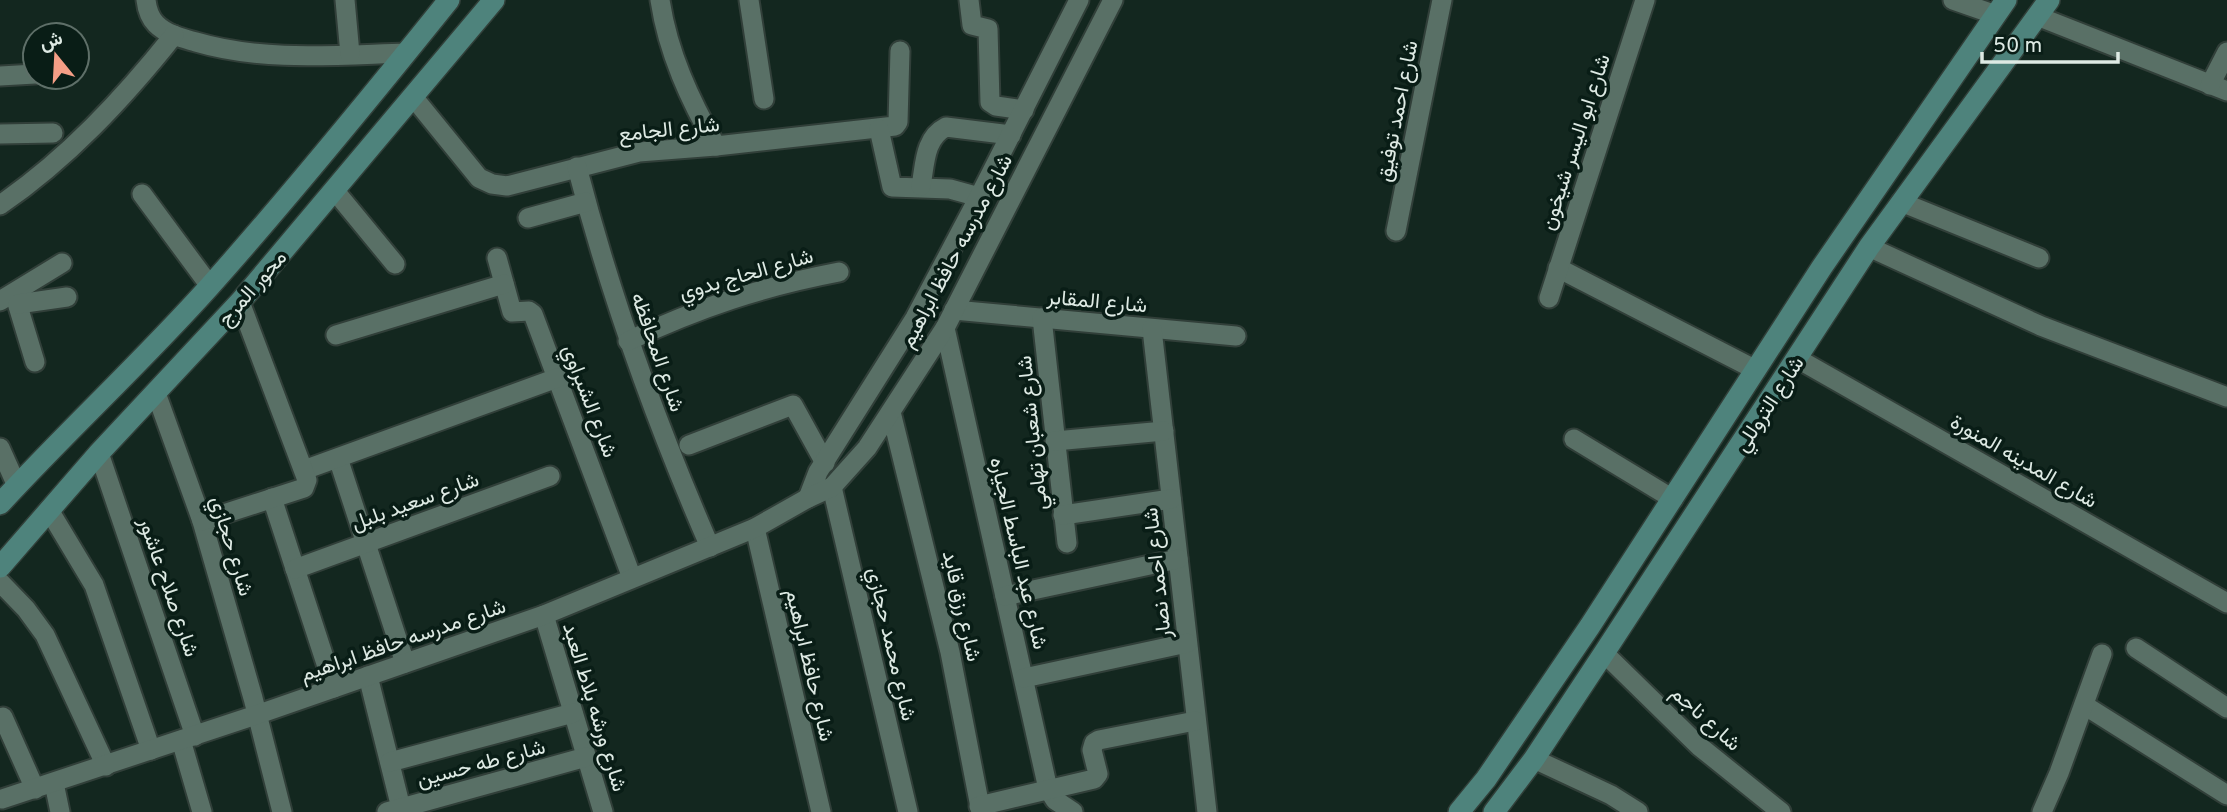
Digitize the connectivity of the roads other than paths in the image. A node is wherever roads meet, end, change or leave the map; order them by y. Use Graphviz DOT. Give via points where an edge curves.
graph roads {
  1 [pos="146,0"];
  2 [pos="345,0"];
  3 [pos="449,0"];
  4 [pos="494,0"];
  5 [pos="660,0"];
  6 [pos="749,0"];
  7 [pos="969,0"];
  8 [pos="1079,0"];
  9 [pos="1113,0"];
  10 [pos="1442,0"];
  11 [pos="1645,0"];
  12 [pos="1953,0"];
  13 [pos="2001,7"];
  14 [pos="2043,8"];
  15 [pos="174,35"];
  16 [pos="900,51"];
  17 [pos="2227,52"];
  18 [pos="406,53"];
  19 [pos="350,54"];
  20 [pos="21,75"];
  21 [pos="0,76"];
  22 [pos="2219,88"];
  23 [pos="414,98"];
  24 [pos="764,99"];
  25 [pos="1024,110"];
  26 [pos="879,129"];
  27 [pos="53,133"];
  28 [pos="0,134"];
  29 [pos="1011,135"];
  30 [pos="716,146"];
  31 [pos="577,167"];
  32 [pos="921,186"];
  33 [pos="335,191"];
  34 [pos="142,194"];
  35 [pos="979,197"];
  36 [pos="586,202"];
  37 [pos="1901,202"];
  38 [pos="0,205"];
  39 [pos="528,218"];
  40 [pos="1396,231"];
  41 [pos="1870,247"];
  42 [pos="497,258"];
  43 [pos="2039,258"];
  44 [pos="62,263"];
  45 [pos="395,264"];
  46 [pos="1558,268"];
  47 [pos="839,272"];
  48 [pos="504,284"];
  49 [pos="210,286"];
  50 [pos="67,297"];
  51 [pos="1549,298"];
  52 [pos="10,299"];
  53 [pos="240,302"];
  54 [pos="1042,318"];
  55 [pos="949,319"];
  56 [pos="1152,328"];
  57 [pos="336,335"];
  58 [pos="1236,336"];
  59 [pos="628,341"];
  60 [pos="1798,359"];
  61 [pos="35,362"];
  62 [pos="1756,370"];
  63 [pos="557,378"];
  64 [pos="156,393"];
  65 [pos="2227,397"];
  66 [pos="891,412"];
  67 [pos="1164,431"];
  68 [pos="1574,439"];
  69 [pos="1055,441"];
  70 [pos="689,445"];
  71 [pos="0,448"];
  72 [pos="99,453"];
  73 [pos="338,457"];
  74 [pos="825,463"];
  75 [pos="304,470"];
  76 [pos="550,476"];
  77 [pos="17,486"];
  78 [pos="832,487"];
  79 [pos="272,498"];
  80 [pos="808,498"];
  81 [pos="1171,499"];
  82 [pos="1673,499"];
  83 [pos="0,504"];
  84 [pos="48,510"];
  85 [pos="1063,515"];
  86 [pos="202,522"];
  87 [pos="755,528"];
  88 [pos="365,543"];
  89 [pos="1067,543"];
  90 [pos="710,547"];
  91 [pos="1178,559"];
  92 [pos="0,567"];
  93 [pos="295,569"];
  94 [pos="632,579"];
  95 [pos="0,582"];
  96 [pos="1005,596"];
  97 [pos="2227,603"];
  98 [pos="544,615"];
  99 [pos="1187,643"];
  100 [pos="2136,649"];
  101 [pos="1604,653"];
  102 [pos="2102,654"];
  103 [pos="405,663"];
  104 [pos="368,676"];
  105 [pos="1024,678"];
  106 [pos="334,688"];
  107 [pos="2084,705"];
  108 [pos="2227,708"];
  109 [pos="573,713"];
  110 [pos="256,715"];
  111 [pos="3,718"];
  112 [pos="1195,720"];
  113 [pos="188,738"];
  114 [pos="151,750"];
  115 [pos="586,757"];
  116 [pos="1534,760"];
  117 [pos="390,762"];
  118 [pos="106,766"];
  119 [pos="54,783"];
  120 [pos="35,789"];
  121 [pos="1048,789"];
  122 [pos="2227,795"];
  123 [pos="2,799"];
  124 [pos="980,809"];
  125 [pos="397,811"];
  126 [pos="60,812"];
  127 [pos="202,812"];
  128 [pos="282,812"];
  129 [pos="603,812"];
  130 [pos="821,812"];
  131 [pos="908,812"];
  132 [pos="1073,812"];
  133 [pos="1207,812"];
  134 [pos="1458,812"];
  135 [pos="1494,812"];
  136 [pos="1638,812"];
  137 [pos="1781,812"];
  138 [pos="2042,812"];
  1 -- 15 [label="street" via="151,19"];
  2 -- 19 [label="street"];
  3 -- 18 [label="street, محور المرج"];
  4 -- 23 [label="street, محور المرج"];
  5 -- 30 [label="street" via="676,64"];
  6 -- 24 [label="street"];
  7 -- 25 [label="street" via="972,25 988,29 990,102"];
  8 -- 25 [label="street, شارع مدرسه حافظ ابراهيم"];
  9 -- 55 [label="street, شارع مدرسه حافظ ابراهيم"];
  10 -- 40 [label="street, شارع احمد توفيق"];
  11 -- 46 [label="street, شارع ابو اليسر شيخون"];
  12 -- 13 [label="street"];
  13 -- 62 [label="street, شارع التروللي"];
  14 -- 22 [label="street"];
  14 -- 37 [label="street, شارع التروللي"];
  15 -- 19 [label="street" via="268,55"];
  15 -- 38 [label="street" via="82,139"];
  16 -- 26 [label="street" via="898,122"];
  17 -- 22 [label="street"];
  18 -- 19 [label="street"];
  18 -- 49 [label="street, محور المرج"];
  20 -- 21 [label="street"];
  23 -- 31 [label="street, شارع الجامع" via="479,178 492,184 522,184"];
  23 -- 33 [label="street, محور المرج"];
  25 -- 29 [label="street, شارع مدرسه حافظ ابراهيم"];
  26 -- 30 [label="street, شارع الجامع"];
  26 -- 32 [label="street" via="890,184 896,188"];
  27 -- 28 [label="street"];
  29 -- 32 [label="street" via="946,127 936,132 930,140"];
  29 -- 35 [label="street, شارع مدرسه حافظ ابراهيم"];
  30 -- 31 [label="street, شارع الجامع" via="639,152"];
  31 -- 36 [label="street, شارع المحافظه"];
  32 -- 35 [label="street"];
  33 -- 45 [label="street"];
  33 -- 53 [label="street, محور المرج"];
  34 -- 49 [label="street"];
  35 -- 74 [label="street, شارع مدرسه حافظ ابراهيم" via="915,318"];
  36 -- 39 [label="street"];
  36 -- 59 [label="street, شارع المحافظه"];
  37 -- 41 [label="street, شارع التروللي"];
  37 -- 43 [label="street"];
  41 -- 60 [label="street, شارع التروللي"];
  41 -- 65 [label="street" via="2040,326"];
  42 -- 48 [label="street, شارع الشبراوي"];
  44 -- 52 [label="street"];
  46 -- 51 [label="street, شارع ابو اليسر شيخون"];
  46 -- 62 [label="street"];
  47 -- 59 [label="street, شارع الحاج بدوي" via="731,298"];
  48 -- 57 [label="street"];
  48 -- 63 [label="street, شارع الشبراوي" via="512,312 533,313"];
  49 -- 77 [label="street, محور المرج"];
  50 -- 52 [label="street"];
  52 -- 61 [label="street"];
  53 -- 64 [label="street, محور المرج"];
  53 -- 75 [label="street"];
  54 -- 55 [label="street, شارع المقابر"];
  54 -- 56 [label="street, شارع المقابر"];
  54 -- 69 [label="street, شارع شعبان تهامي"];
  55 -- 66 [label="street, شارع مدرسه حافظ ابراهيم"];
  55 -- 96 [label="street, شارع عبد الباسط الجياره"];
  56 -- 58 [label="street, شارع المقابر"];
  56 -- 67 [label="street, شارع احمد نصار"];
  59 -- 90 [label="street, شارع المحافظه"];
  60 -- 97 [label="street, شارع المدينه المنورة"];
  60 -- 101 [label="street, شارع التروللي"];
  62 -- 82 [label="street, شارع التروللي"];
  63 -- 73 [label="street"];
  63 -- 94 [label="street, شارع الشبراوي"];
  64 -- 72 [label="street, محور المرج"];
  64 -- 86 [label="street, شارع حجازي"];
  66 -- 78 [label="street, شارع مدرسه حافظ ابراهيم"];
  66 -- 124 [label="street, شارع رزق قايد" via="950,652"];
  67 -- 69 [label="street"];
  67 -- 81 [label="street, شارع احمد نصار"];
  68 -- 82 [label="street"];
  69 -- 85 [label="street, شارع شعبان تهامي"];
  70 -- 74 [label="street" via="793,405"];
  71 -- 77 [label="street"];
  72 -- 84 [label="street, محور المرج"];
  72 -- 113 [label="street, شارع صلاح عاشور"];
  73 -- 75 [label="street"];
  73 -- 88 [label="street"];
  74 -- 80 [label="street, شارع مدرسه حافظ ابراهيم"];
  75 -- 79 [label="street" via="304,488"];
  76 -- 88 [label="street, شارع سعيد بلبل"];
  77 -- 83 [label="street, محور المرج"];
  78 -- 80 [label="street, شارع مدرسه حافظ ابراهيم"];
  78 -- 131 [label="street, شارع محمد حجازي"];
  79 -- 86 [label="street"];
  79 -- 93 [label="street"];
  80 -- 87 [label="street, شارع مدرسه حافظ ابراهيم"];
  81 -- 85 [label="street"];
  81 -- 91 [label="street, شارع احمد نصار"];
  82 -- 134 [label="street, شارع التروللي" via="1486,779"];
  84 -- 92 [label="street, محور المرج"];
  84 -- 114 [label="street" via="94,585"];
  85 -- 89 [label="street, شارع شعبان تهامي"];
  86 -- 110 [label="street, شارع حجازي"];
  87 -- 90 [label="street, شارع مدرسه حافظ ابراهيم"];
  87 -- 130 [label="street, شارع حافظ ابراهيم"];
  88 -- 93 [label="street, شارع سعيد بلبل"];
  88 -- 103 [label="street"];
  90 -- 94 [label="street, شارع مدرسه حافظ ابراهيم"];
  91 -- 96 [label="street"];
  91 -- 99 [label="street, شارع احمد نصار"];
  93 -- 106 [label="street"];
  94 -- 98 [label="street, شارع مدرسه حافظ ابراهيم"];
  95 -- 118 [label="street" via="45,635"];
  96 -- 105 [label="street, شارع عبد الباسط الجياره"];
  98 -- 103 [label="street, شارع مدرسه حافظ ابراهيم"];
  98 -- 109 [label="street, شارع ورشه بلاط العبد"];
  99 -- 105 [label="street"];
  99 -- 112 [label="street, شارع احمد نصار"];
  100 -- 108 [label="street"];
  101 -- 116 [label="street, شارع التروللي"];
  101 -- 137 [label="street, شارع ناجم" via="1699,746"];
  102 -- 107 [label="street"];
  103 -- 104 [label="street, شارع مدرسه حافظ ابراهيم"];
  104 -- 106 [label="street, شارع مدرسه حافظ ابراهيم"];
  104 -- 117 [label="street"];
  105 -- 121 [label="street, شارع عبد الباسط الجياره"];
  106 -- 110 [label="street, شارع مدرسه حافظ ابراهيم"];
  107 -- 122 [label="street"];
  107 -- 138 [label="street"];
  109 -- 115 [label="street, شارع ورشه بلاط العبد"];
  109 -- 117 [label="street"];
  110 -- 113 [label="street, شارع مدرسه حافظ ابراهيم"];
  110 -- 128 [label="street, شارع حجازي"];
  111 -- 120 [label="street"];
  112 -- 121 [label="street" via="1099,740 1092,750 1096,777"];
  112 -- 133 [label="street, شارع احمد نصار"];
  113 -- 114 [label="street, شارع مدرسه حافظ ابراهيم"];
  113 -- 127 [label="street, شارع صلاح عاشور"];
  114 -- 118 [label="street, شارع مدرسه حافظ ابراهيم"];
  115 -- 125 [label="street, شارع طه حسين"];
  115 -- 129 [label="street, شارع ورشه بلاط العبد"];
  116 -- 135 [label="street, شارع التروللي"];
  116 -- 136 [label="street"];
  117 -- 125 [label="street"];
  118 -- 119 [label="street, شارع مدرسه حافظ ابراهيم"];
  119 -- 120 [label="street, شارع مدرسه حافظ ابراهيم"];
  119 -- 126 [label="street"];
  120 -- 123 [label="street, شارع مدرسه حافظ ابراهيم"];
  121 -- 124 [label="street"];
  121 -- 132 [label="street"];
}
